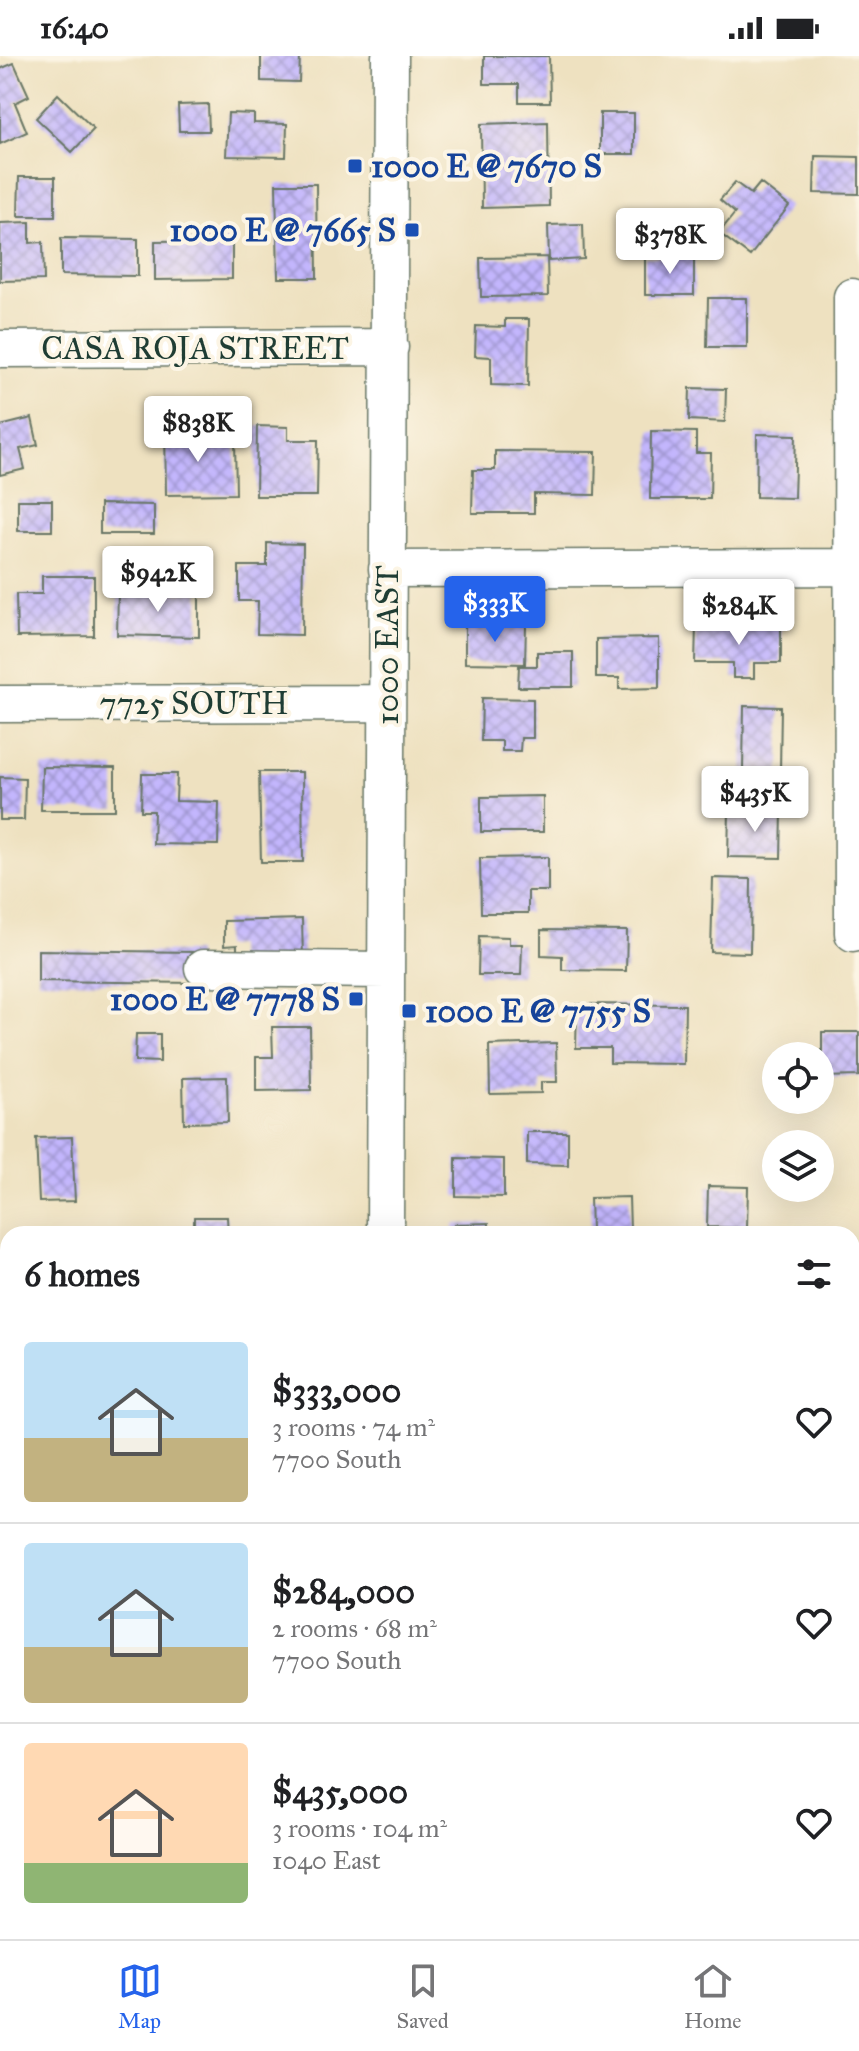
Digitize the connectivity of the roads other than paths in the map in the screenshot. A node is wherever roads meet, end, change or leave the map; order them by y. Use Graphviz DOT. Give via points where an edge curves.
graph roads {
  1 [pos="390,56"];
  2 [pos="852,297"];
  3 [pos="390,347"];
  4 [pos="0,349"];
  5 [pos="855,568"];
  6 [pos="387,569"];
  7 [pos="387,703"];
  8 [pos="0,704"];
  9 [pos="853,933"];
  10 [pos="203,968"];
  11 [pos="386,970"];
  12 [pos="385,1226"];
  1 -- 3 [label="street, 1000 EAST"];
  2 -- 5 [label="street"];
  3 -- 4 [label="street, CASA ROJA STREET"];
  3 -- 6 [label="street, 1000 EAST"];
  5 -- 6 [label="street"];
  5 -- 9 [label="street"];
  6 -- 7 [label="street, 1000 EAST"];
  7 -- 8 [label="street, 7725 SOUTH"];
  7 -- 11 [label="street, 1000 EAST"];
  10 -- 11 [label="street"];
  11 -- 12 [label="street, 1000 EAST"];
}
